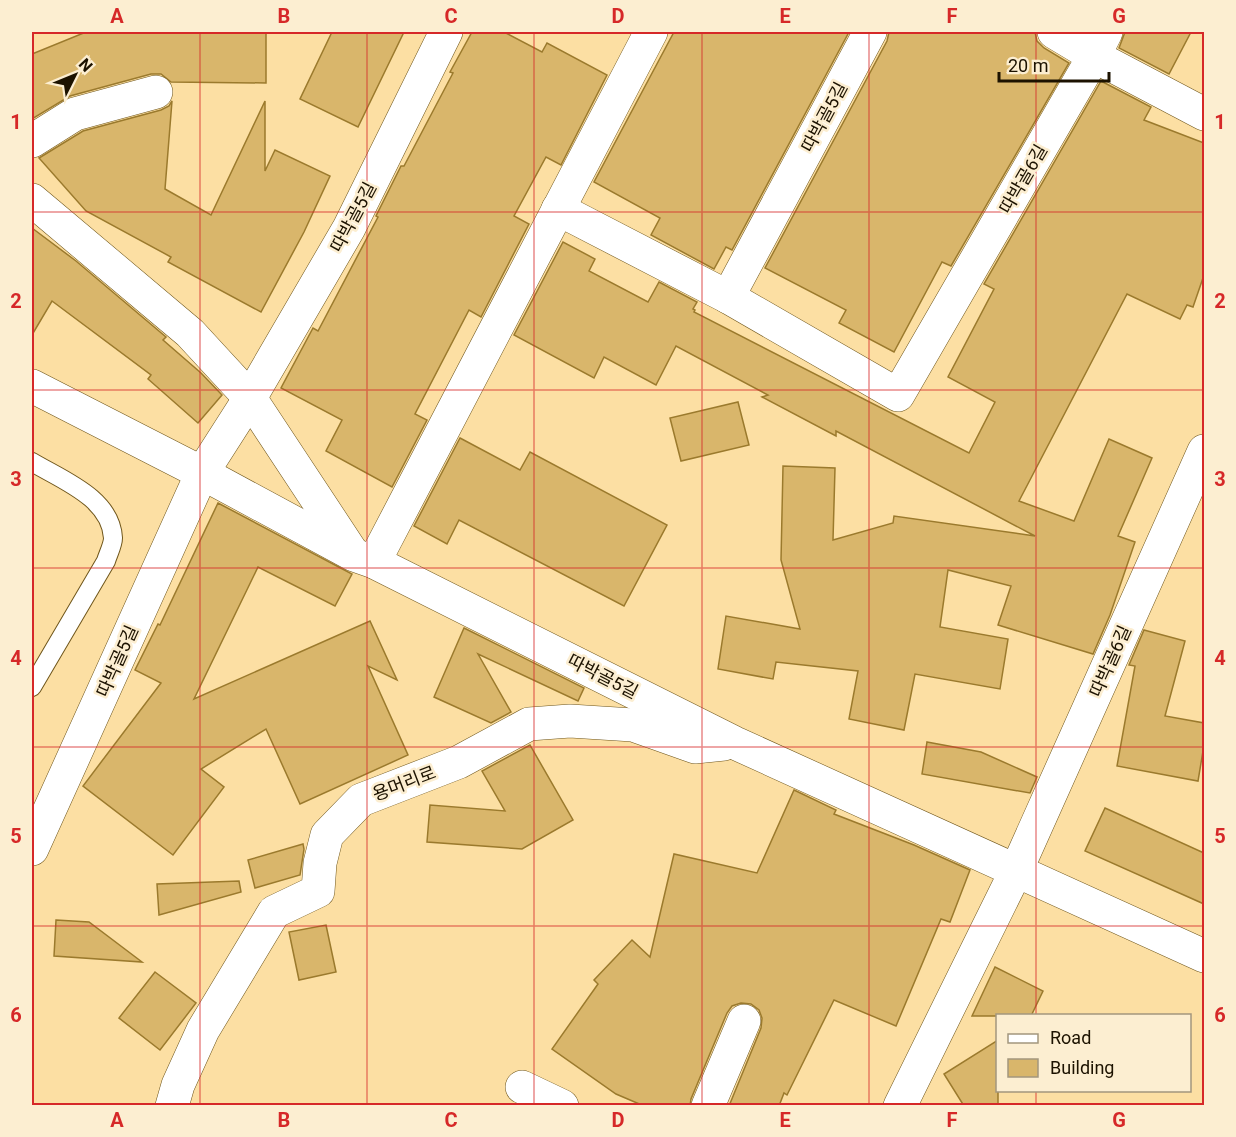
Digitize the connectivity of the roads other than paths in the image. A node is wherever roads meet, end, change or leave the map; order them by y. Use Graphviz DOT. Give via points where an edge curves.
graph roads {
  1 [pos="446,32"];
  2 [pos="651,32"];
  3 [pos="870,32"];
  4 [pos="1054,32"];
  5 [pos="1100,44"];
  6 [pos="156,92"];
  7 [pos="1204,114"];
  8 [pos="32,141"];
  9 [pos="32,200"];
  10 [pos="558,209"];
  11 [pos="728,297"];
  12 [pos="32,386"];
  13 [pos="250,398"];
  14 [pos="1204,451"];
  15 [pos="32,462"];
  16 [pos="202,473"];
  17 [pos="364,558"];
  18 [pos="33,682"];
  19 [pos="735,743"];
  20 [pos="32,849"];
  21 [pos="1016,871"];
  22 [pos="1204,956"];
  23 [pos="744,1021"];
  24 [pos="522,1087"];
  25 [pos="172,1106"];
  26 [pos="562,1106"];
  27 [pos="708,1106"];
  28 [pos="900,1106"];
  1 -- 13 [label="street, 따박골5길" via="349,228"];
  2 -- 10 [label="street"];
  3 -- 11 [label="street, 따박골5길"];
  4 -- 5 [label="street"];
  5 -- 7 [label="street"];
  5 -- 11 [label="street, 따박골6길" via="898,395"];
  6 -- 8 [label="street" via="75,114"];
  9 -- 13 [label="street" via="190,333"];
  10 -- 11 [label="street"];
  10 -- 17 [label="street"];
  12 -- 16 [label="street, 따박골5길"];
  13 -- 16 [label="street, 따박골5길"];
  13 -- 17 [label="street"];
  14 -- 21 [label="street, 따박골6길"];
  15 -- 18 [label="lane" via="83,492 107,513 114,540 106,561"];
  16 -- 17 [label="street, 따박골5길"];
  16 -- 20 [label="street, 따박골5길"];
  17 -- 19 [label="street, 따박골5길"];
  19 -- 21 [label="street"];
  19 -- 25 [label="street, 용머리로" via="695,747 633,725 570,721 529,724 459,762 361,800 327,835 318,891 274,912 247,955 203,1030"];
  21 -- 22 [label="street"];
  21 -- 28 [label="street, 따박골6길"];
  23 -- 27 [label="street"];
  24 -- 26 [label="street"];
}
